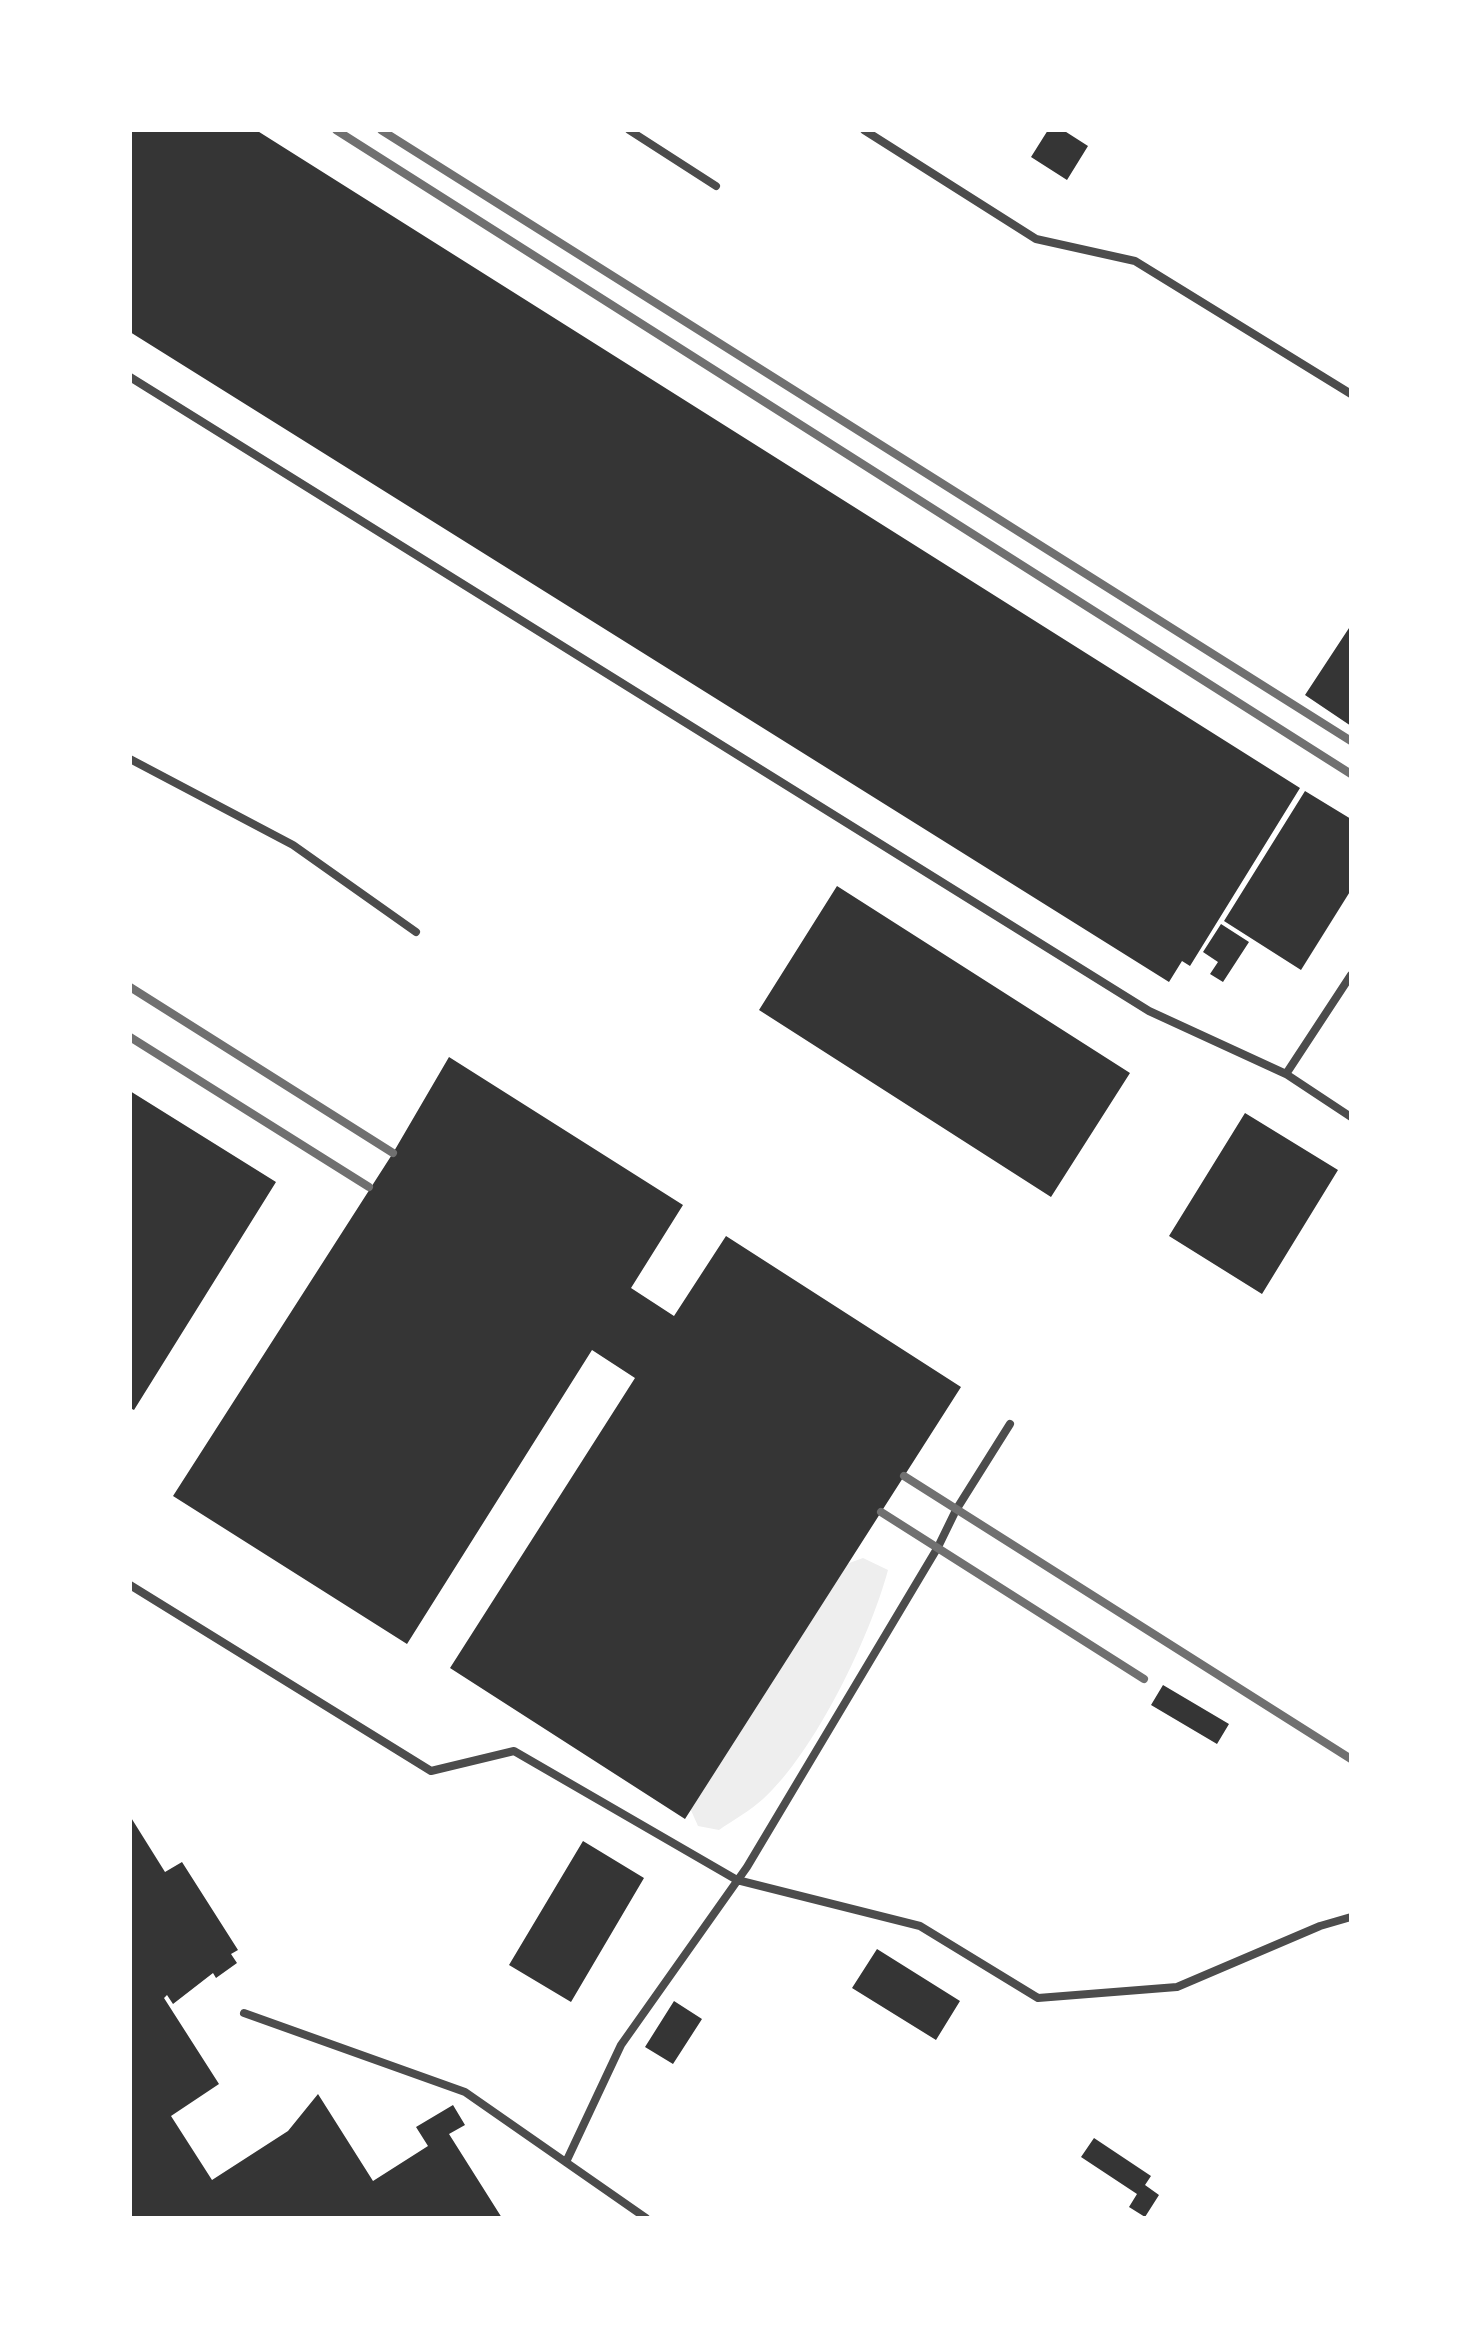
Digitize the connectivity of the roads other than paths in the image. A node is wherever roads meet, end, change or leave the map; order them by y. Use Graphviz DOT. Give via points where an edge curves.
graph roads {
  1 [pos="629,130"];
  2 [pos="864,130"];
  3 [pos="716,186"];
  4 [pos="130,378"];
  5 [pos="1351,394"];
  6 [pos="130,759"];
  7 [pos="416,932"];
  8 [pos="1351,974"];
  9 [pos="1286,1074"];
  10 [pos="1351,1117"];
  11 [pos="1010,1424"];
  12 [pos="130,1585"];
  13 [pos="738,1880"];
  14 [pos="1351,1917"];
  15 [pos="244,2012"];
  16 [pos="566,2162"];
  17 [pos="646,2218"];
  1 -- 3 [label="lane"];
  2 -- 5 [label="lane" via="1036,239 1135,261"];
  4 -- 9 [label="lane" via="1149,1011"];
  6 -- 7 [label="lane" via="293,845"];
  8 -- 9 [label="lane"];
  9 -- 10 [label="lane"];
  11 -- 13 [label="lane"];
  12 -- 13 [label="lane" via="431,1772 514,1751"];
  13 -- 14 [label="lane" via="920,1926 1038,1998 1176,1987"];
  13 -- 16 [label="lane" via="620,2045"];
  15 -- 16 [label="lane" via="465,2092"];
  16 -- 17 [label="lane"];
}
